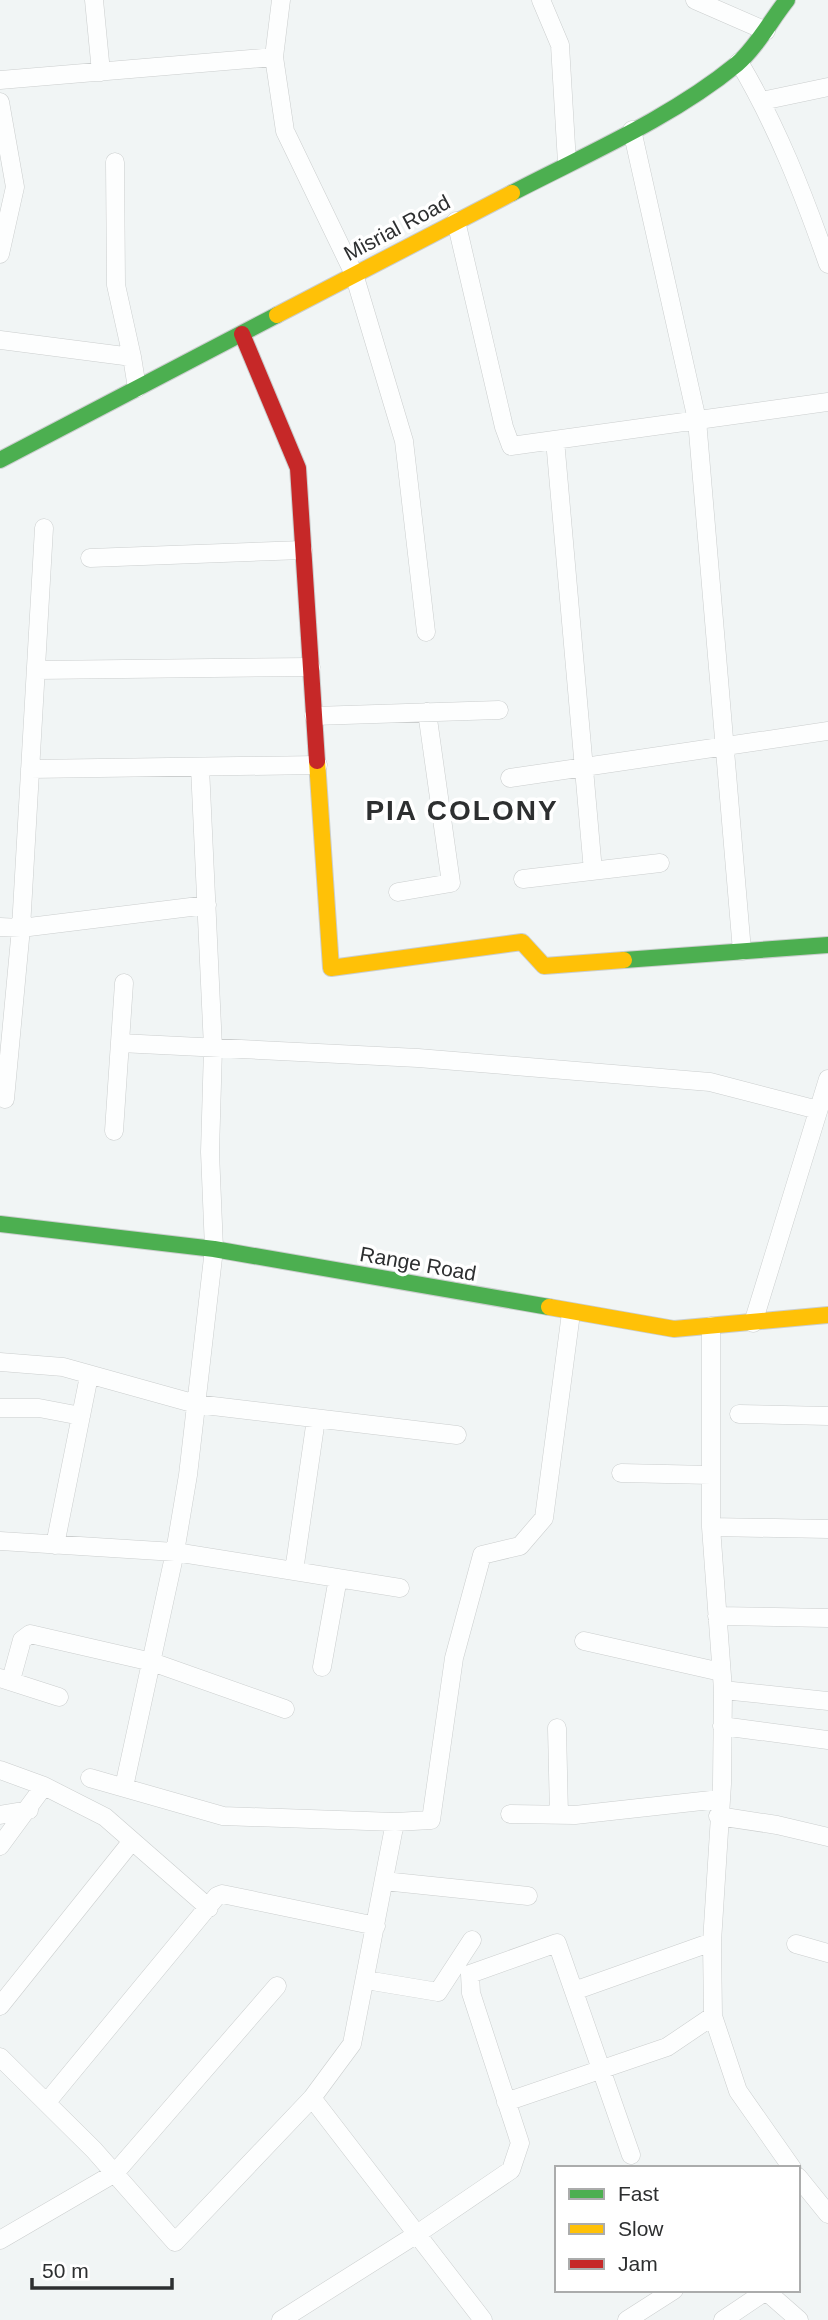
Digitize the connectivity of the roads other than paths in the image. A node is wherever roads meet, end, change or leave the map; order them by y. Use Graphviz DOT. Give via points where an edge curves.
graph roads {
  1 [pos="94,0"];
  2 [pos="281,0"];
  3 [pos="541,0"];
  4 [pos="695,0"];
  5 [pos="787,0"];
  6 [pos="766,31"];
  7 [pos="274,57"];
  8 [pos="739,62"];
  9 [pos="101,72"];
  10 [pos="0,80"];
  11 [pos="828,87"];
  12 [pos="762,101"];
  13 [pos="0,102"];
  14 [pos="632,130"];
  15 [pos="115,162"];
  16 [pos="567,163"];
  17 [pos="456,221"];
  18 [pos="0,254"];
  19 [pos="828,264"];
  20 [pos="354,274"];
  21 [pos="242,334"];
  22 [pos="0,340"];
  23 [pos="132,358"];
  24 [pos="137,388"];
  25 [pos="828,402"];
  26 [pos="697,420"];
  27 [pos="555,440"];
  28 [pos="0,460"];
  29 [pos="44,528"];
  30 [pos="303,550"];
  31 [pos="90,558"];
  32 [pos="426,632"];
  33 [pos="311,667"];
  34 [pos="37,670"];
  35 [pos="499,710"];
  36 [pos="427,712"];
  37 [pos="314,716"];
  38 [pos="828,731"];
  39 [pos="723,746"];
  40 [pos="317,765"];
  41 [pos="200,766"];
  42 [pos="583,767"];
  43 [pos="30,769"];
  44 [pos="510,778"];
  45 [pos="660,863"];
  46 [pos="593,871"];
  47 [pos="523,879"];
  48 [pos="398,892"];
  49 [pos="207,905"];
  50 [pos="0,927"];
  51 [pos="21,928"];
  52 [pos="828,945"];
  53 [pos="742,951"];
  54 [pos="124,983"];
  55 [pos="120,1043"];
  56 [pos="214,1048"];
  57 [pos="828,1079"];
  58 [pos="5,1099"];
  59 [pos="818,1110"];
  60 [pos="114,1131"];
  61 [pos="0,1224"];
  62 [pos="214,1249"];
  63 [pos="571,1313"];
  64 [pos="828,1315"];
  65 [pos="753,1323"];
  66 [pos="711,1326"];
  67 [pos="0,1362"];
  68 [pos="89,1376"];
  69 [pos="196,1404"];
  70 [pos="0,1408"];
  71 [pos="740,1414"];
  72 [pos="81,1416"];
  73 [pos="828,1416"];
  74 [pos="316,1419"];
  75 [pos="457,1435"];
  76 [pos="621,1473"];
  77 [pos="711,1475"];
  78 [pos="711,1527"];
  79 [pos="828,1529"];
  80 [pos="0,1541"];
  81 [pos="55,1545"];
  82 [pos="175,1552"];
  83 [pos="294,1571"];
  84 [pos="338,1578"];
  85 [pos="400,1588"];
  86 [pos="717,1616"];
  87 [pos="828,1618"];
  88 [pos="584,1641"];
  89 [pos="152,1662"];
  90 [pos="322,1667"];
  91 [pos="5,1679"];
  92 [pos="722,1681"];
  93 [pos="59,1697"];
  94 [pos="828,1702"];
  95 [pos="285,1709"];
  96 [pos="722,1726"];
  97 [pos="557,1728"];
  98 [pos="828,1741"];
  99 [pos="0,1770"];
  100 [pos="90,1777"];
  101 [pos="44,1786"];
  102 [pos="124,1787"];
  103 [pos="719,1807"];
  104 [pos="29,1810"];
  105 [pos="510,1814"];
  106 [pos="0,1815"];
  107 [pos="559,1815"];
  108 [pos="395,1822"];
  109 [pos="828,1838"];
  110 [pos="132,1841"];
  111 [pos="0,1846"];
  112 [pos="384,1881"];
  113 [pos="528,1896"];
  114 [pos="209,1908"];
  115 [pos="376,1926"];
  116 [pos="472,1940"];
  117 [pos="712,1942"];
  118 [pos="796,1944"];
  119 [pos="828,1953"];
  120 [pos="366,1980"];
  121 [pos="276,1986"];
  122 [pos="574,1991"];
  123 [pos="0,2006"];
  124 [pos="713,2016"];
  125 [pos="0,2057"];
  126 [pos="602,2071"];
  127 [pos="312,2098"];
  128 [pos="47,2102"];
  129 [pos="506,2102"];
  130 [pos="631,2155"];
  131 [pos="791,2166"];
  132 [pos="115,2173"];
  133 [pos="800,2179"];
  134 [pos="828,2214"];
  135 [pos="417,2234"];
  136 [pos="0,2240"];
  137 [pos="671,2292"];
  138 [pos="765,2292"];
  139 [pos="767,2292"];
  140 [pos="281,2320"];
  141 [pos="483,2320"];
  142 [pos="627,2320"];
  143 [pos="723,2320"];
  144 [pos="799,2320"];
  1 -- 9 [label="street"];
  2 -- 7 [label="street"];
  3 -- 16 [label="street" via="560,46"];
  4 -- 6 [label="street"];
  5 -- 6 [label="main road, Misrial Road"];
  6 -- 8 [label="main road, Misrial Road"];
  7 -- 9 [label="street"];
  7 -- 20 [label="street" via="285,131"];
  8 -- 12 [label="street"];
  8 -- 14 [label="main road, Misrial Road"];
  9 -- 10 [label="street"];
  11 -- 12 [label="street"];
  12 -- 19 [label="street" via="796,172"];
  13 -- 18 [label="street" via="15,187"];
  14 -- 16 [label="main road, Misrial Road"];
  14 -- 26 [label="street"];
  15 -- 23 [label="street" via="116,285"];
  16 -- 17 [label="main road, Misrial Road"];
  17 -- 20 [label="main road, Misrial Road"];
  17 -- 27 [label="street" via="511,446"];
  20 -- 21 [label="main road, Misrial Road"];
  20 -- 32 [label="street" via="404,441"];
  21 -- 24 [label="main road, Misrial Road"];
  21 -- 30 [label="main road" via="298,468"];
  22 -- 23 [label="street"];
  23 -- 24 [label="street"];
  24 -- 28 [label="main road, Misrial Road"];
  25 -- 26 [label="street"];
  26 -- 27 [label="street"];
  26 -- 39 [label="street"];
  27 -- 42 [label="street"];
  29 -- 34 [label="street"];
  30 -- 31 [label="street"];
  30 -- 33 [label="main road"];
  33 -- 34 [label="street"];
  33 -- 37 [label="main road"];
  34 -- 43 [label="street"];
  35 -- 36 [label="street"];
  36 -- 37 [label="street"];
  36 -- 48 [label="street" via="451,883"];
  37 -- 40 [label="main road"];
  38 -- 39 [label="street"];
  39 -- 42 [label="street"];
  39 -- 53 [label="street"];
  40 -- 41 [label="street"];
  40 -- 53 [label="main road" via="331,968 522,942 544,966"];
  41 -- 43 [label="street"];
  41 -- 49 [label="street"];
  42 -- 44 [label="street"];
  42 -- 46 [label="street"];
  43 -- 51 [label="street"];
  45 -- 46 [label="street"];
  46 -- 47 [label="street"];
  49 -- 51 [label="street"];
  49 -- 56 [label="street"];
  50 -- 51 [label="street"];
  51 -- 58 [label="street"];
  52 -- 53 [label="main road"];
  54 -- 55 [label="street"];
  55 -- 56 [label="street"];
  55 -- 60 [label="street"];
  56 -- 59 [label="street" via="418,1058 710,1082"];
  56 -- 62 [label="street" via="210,1152"];
  57 -- 59 [label="street"];
  59 -- 65 [label="street"];
  61 -- 62 [label="main road, Range Road"];
  62 -- 63 [label="main road, Range Road"];
  62 -- 69 [label="street"];
  63 -- 66 [label="main road, Range Road" via="674,1329"];
  63 -- 108 [label="street" via="544,1518 520,1546 482,1555 454,1658 431,1820"];
  64 -- 65 [label="main road, Range Road"];
  65 -- 66 [label="main road, Range Road"];
  66 -- 77 [label="street"];
  67 -- 68 [label="street" via="63,1367"];
  68 -- 69 [label="street"];
  68 -- 72 [label="street"];
  69 -- 74 [label="street"];
  69 -- 82 [label="street"];
  70 -- 72 [label="street"];
  71 -- 73 [label="street"];
  72 -- 81 [label="street"];
  74 -- 75 [label="street"];
  74 -- 83 [label="street"];
  76 -- 77 [label="street"];
  77 -- 78 [label="street"];
  78 -- 79 [label="street"];
  78 -- 86 [label="street"];
  80 -- 81 [label="street"];
  81 -- 82 [label="street"];
  82 -- 83 [label="street"];
  82 -- 89 [label="street"];
  83 -- 84 [label="street"];
  84 -- 85 [label="street"];
  84 -- 90 [label="street"];
  86 -- 87 [label="street"];
  86 -- 92 [label="street"];
  88 -- 92 [label="street"];
  89 -- 91 [label="street" via="30,1634 22,1640"];
  89 -- 95 [label="street"];
  89 -- 102 [label="street"];
  91 -- 93 [label="street"];
  92 -- 94 [label="street"];
  92 -- 96 [label="street"];
  96 -- 98 [label="street"];
  96 -- 103 [label="street"];
  97 -- 107 [label="street"];
  99 -- 101 [label="street"];
  100 -- 102 [label="street"];
  101 -- 104 [label="street"];
  101 -- 110 [label="street" via="105,1817"];
  102 -- 108 [label="street" via="223,1816"];
  103 -- 107 [label="street"];
  103 -- 109 [label="street"];
  103 -- 117 [label="street"];
  104 -- 106 [label="street"];
  104 -- 111 [label="street"];
  105 -- 107 [label="street"];
  108 -- 112 [label="street"];
  110 -- 114 [label="street"];
  110 -- 123 [label="street"];
  112 -- 113 [label="street"];
  112 -- 115 [label="street"];
  114 -- 115 [label="street" via="222,1894"];
  114 -- 128 [label="street"];
  115 -- 120 [label="street"];
  116 -- 120 [label="street" via="438,1993"];
  117 -- 122 [label="street"];
  117 -- 124 [label="street"];
  118 -- 119 [label="street"];
  120 -- 127 [label="street" via="352,2044"];
  121 -- 132 [label="street"];
  122 -- 126 [label="street"];
  122 -- 129 [label="street" via="557,1944 470,1974 471,1993"];
  124 -- 126 [label="street" via="667,2047"];
  124 -- 131 [label="street" via="738,2091"];
  125 -- 128 [label="street"];
  126 -- 129 [label="street"];
  126 -- 130 [label="street"];
  127 -- 132 [label="street" via="175,2242"];
  127 -- 135 [label="street"];
  128 -- 132 [label="street"];
  129 -- 135 [label="street" via="520,2143 511,2170"];
  132 -- 136 [label="street"];
  133 -- 134 [label="street"];
  135 -- 140 [label="street"];
  135 -- 141 [label="street"];
  137 -- 142 [label="street"];
  138 -- 143 [label="street"];
  139 -- 144 [label="street"];
}
